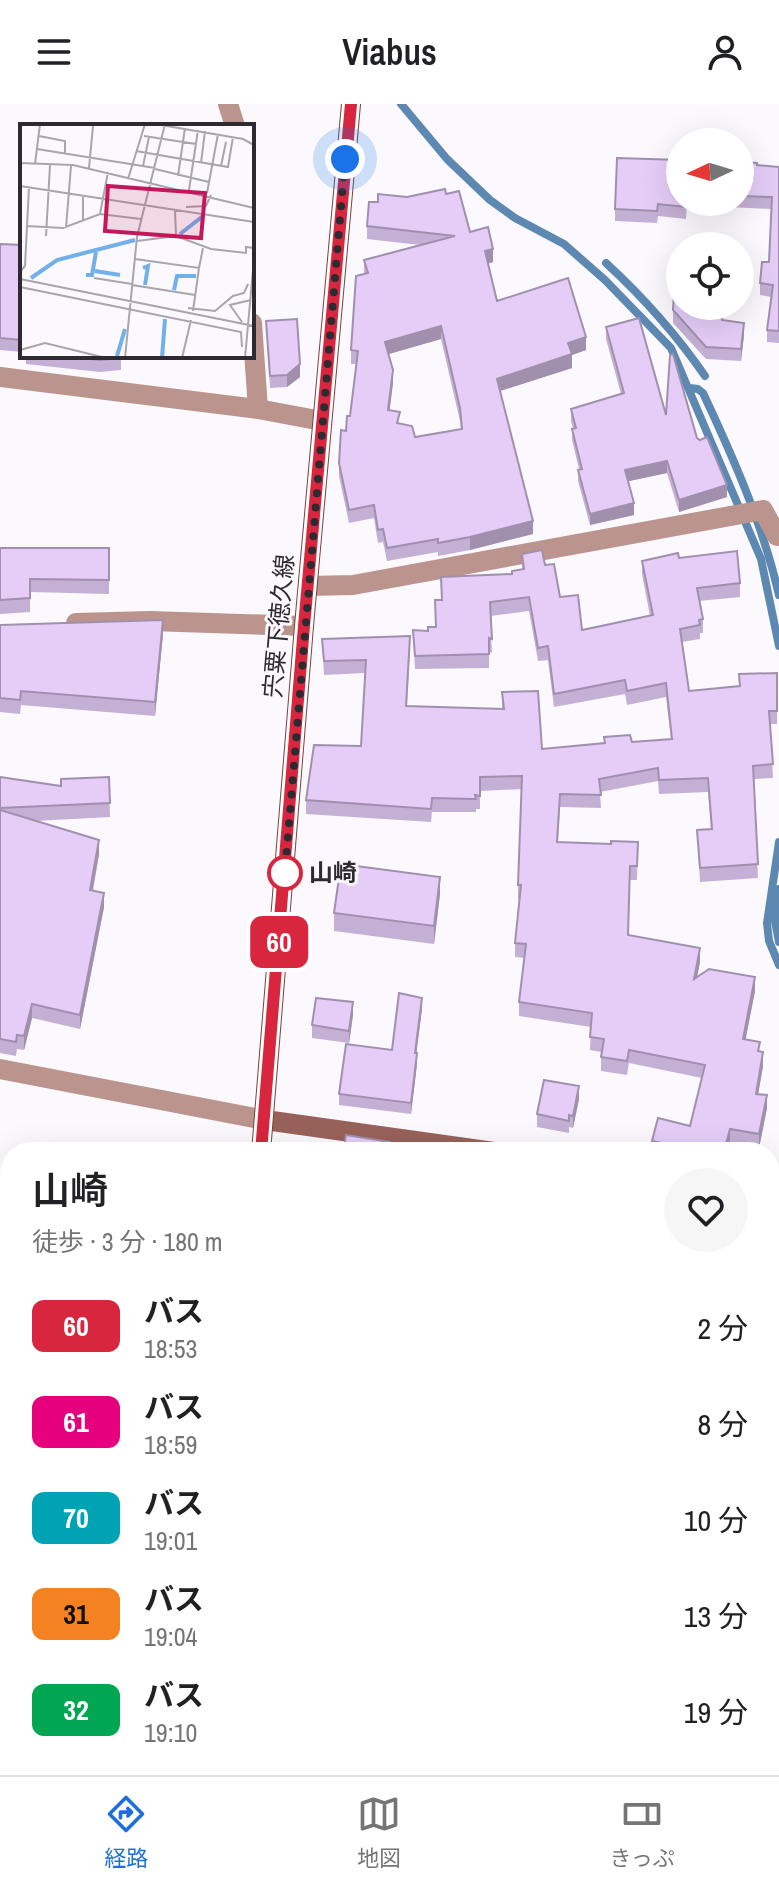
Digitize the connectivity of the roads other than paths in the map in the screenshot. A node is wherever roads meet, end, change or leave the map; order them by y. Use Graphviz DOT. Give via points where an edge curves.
graph roads {
  1 [pos="228,104"];
  2 [pos="351,104"];
  3 [pos="234,124"];
  4 [pos="254,352"];
  5 [pos="0,377"];
  6 [pos="258,409"];
  7 [pos="322,421"];
  8 [pos="778,539"];
  9 [pos="308,586"];
  10 [pos="60,624"];
  11 [pos="304,626"];
  12 [pos="0,1069"];
  13 [pos="265,1120"];
  14 [pos="262,1142"];
  15 [pos="422,1142"];
  1 -- 3 [label="street"];
  2 -- 7 [label="main road, 宍粟下徳久線"];
  4 -- 6 [label="street"];
  5 -- 6 [label="street"];
  6 -- 7 [label="street"];
  7 -- 9 [label="main road, 宍粟下徳久線"];
  8 -- 9 [label="street" via="763,510 353,585"];
  9 -- 11 [label="main road, 宍粟下徳久線"];
  10 -- 11 [label="street"];
  11 -- 13 [label="main road, 宍粟下徳久線"];
  12 -- 13 [label="street"];
  13 -- 14 [label="main road, 宍粟下徳久線"];
  13 -- 15 [label="street"];
}
